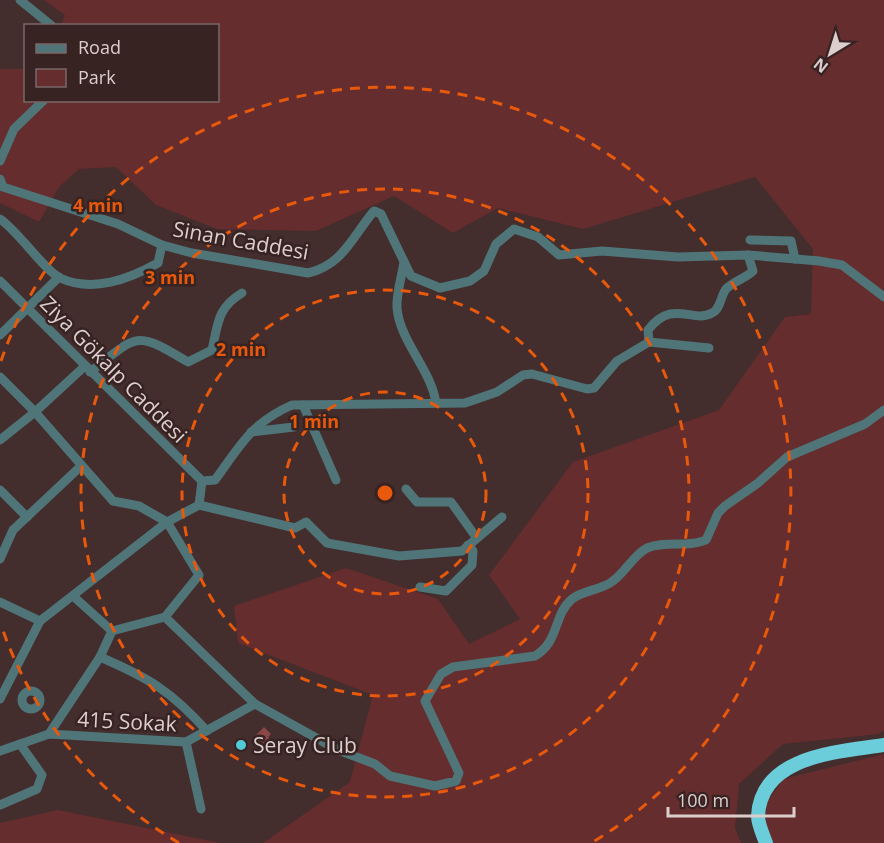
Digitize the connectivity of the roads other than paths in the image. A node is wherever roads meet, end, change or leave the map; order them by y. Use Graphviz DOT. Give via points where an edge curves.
graph roads {
  1 [pos="20,0"];
  2 [pos="50,24"];
  3 [pos="42,102"];
  4 [pos="0,161"];
  5 [pos="0,179"];
  6 [pos="0,219"];
  7 [pos="750,240"];
  8 [pos="162,245"];
  9 [pos="748,255"];
  10 [pos="795,259"];
  11 [pos="404,262"];
  12 [pos="59,277"];
  13 [pos="0,281"];
  14 [pos="242,293"];
  15 [pos="884,297"];
  16 [pos="27,307"];
  17 [pos="0,335"];
  18 [pos="648,342"];
  19 [pos="709,348"];
  20 [pos="87,369"];
  21 [pos="0,377"];
  22 [pos="436,403"];
  23 [pos="303,405"];
  24 [pos="884,410"];
  25 [pos="35,412"];
  26 [pos="294,427"];
  27 [pos="251,432"];
  28 [pos="0,440"];
  29 [pos="81,466"];
  30 [pos="336,480"];
  31 [pos="202,481"];
  32 [pos="406,489"];
  33 [pos="0,490"];
  34 [pos="199,505"];
  35 [pos="27,517"];
  36 [pos="502,517"];
  37 [pos="167,522"];
  38 [pos="476,537"];
  39 [pos="468,545"];
  40 [pos="0,559"];
  41 [pos="420,587"];
  42 [pos="72,596"];
  43 [pos="0,602"];
  44 [pos="165,618"];
  45 [pos="40,621"];
  46 [pos="112,631"];
  47 [pos="100,657"];
  48 [pos="6,687"];
  49 [pos="23,696"];
  50 [pos="0,699"];
  51 [pos="255,704"];
  52 [pos="207,731"];
  53 [pos="49,734"];
  54 [pos="186,742"];
  55 [pos="20,744"];
  56 [pos="0,745"];
  57 [pos="884,745"];
  58 [pos="0,751"];
  59 [pos="0,805"];
  60 [pos="201,809"];
  61 [pos="766,843"];
  1 -- 2 [label="street"];
  3 -- 4 [label="street" via="14,129"];
  5 -- 8 [label="street, Sinan Caddesi" via="3,187 107,220"];
  6 -- 12 [label="street"];
  7 -- 10 [label="street" via="791,241"];
  8 -- 11 [label="street, Sinan Caddesi" via="308,273 335,262 374,211 381,214"];
  8 -- 12 [label="street" via="158,263 137,275 108,284"];
  9 -- 10 [label="street"];
  9 -- 11 [label="street, Sinan Caddesi" via="678,257 602,251 560,255 538,237 514,229 496,244 484,271 470,281 440,288 411,276"];
  9 -- 18 [label="street" via="753,271 726,289 717,310 710,315 664,315 648,330"];
  10 -- 15 [label="street" via="842,265"];
  11 -- 22 [label="street" via="397,308 434,387"];
  12 -- 16 [label="street"];
  13 -- 16 [label="street, Ziya Gökalp Caddesi"];
  14 -- 20 [label="street" via="220,313 212,350 207,354 188,362 140,338"];
  16 -- 17 [label="street"];
  16 -- 20 [label="street, Ziya Gökalp Caddesi"];
  18 -- 19 [label="street"];
  18 -- 22 [label="street" via="617,361 594,388 532,374 465,403"];
  20 -- 25 [label="street"];
  20 -- 31 [label="street, Ziya Gökalp Caddesi"];
  21 -- 25 [label="street"];
  22 -- 23 [label="street"];
  23 -- 27 [label="street" via="271,414"];
  23 -- 30 [label="street"];
  24 -- 51 [label="street" via="865,424 787,457 724,506 706,540 695,545 649,548 611,583 573,597 564,607 546,649 535,656 453,667 441,674 425,701 459,772 456,781 435,786 390,776 375,764 338,750"];
  25 -- 28 [label="street"];
  25 -- 29 [label="street"];
  26 -- 27 [label="street"];
  27 -- 31 [label="street" via="215,480"];
  29 -- 35 [label="street"];
  29 -- 37 [label="street" via="113,501 139,506"];
  31 -- 34 [label="street"];
  32 -- 38 [label="street" via="417,502 451,502"];
  33 -- 35 [label="street"];
  34 -- 37 [label="street"];
  34 -- 39 [label="street" via="295,528 306,522 327,543 399,556 462,551"];
  35 -- 40 [label="street" via="13,530"];
  36 -- 38 [label="street"];
  37 -- 42 [label="street"];
  37 -- 44 [label="street" via="199,574"];
  38 -- 39 [label="street"];
  39 -- 41 [label="street" via="473,551 472,565 446,591"];
  42 -- 45 [label="street"];
  42 -- 46 [label="street"];
  43 -- 45 [label="street"];
  44 -- 46 [label="street"];
  44 -- 51 [label="street"];
  45 -- 48 [label="street"];
  46 -- 47 [label="street"];
  47 -- 52 [label="street" via="146,676 186,707"];
  47 -- 53 [label="street"];
  48 -- 49 [label="street"];
  48 -- 50 [label="street"];
  51 -- 52 [label="street, 415 Sokak"];
  52 -- 54 [label="street, 415 Sokak"];
  53 -- 54 [label="street, 415 Sokak"];
  53 -- 55 [label="street, 415 Sokak"];
  54 -- 60 [label="street"];
  55 -- 58 [label="street, 415 Sokak"];
  55 -- 59 [label="street" via="42,775 37,789"];
  56 -- 58 [label="street"];
  57 -- 61 [label="highway" via="809,758 785,770 765,790 762,799 758,818"];
}
